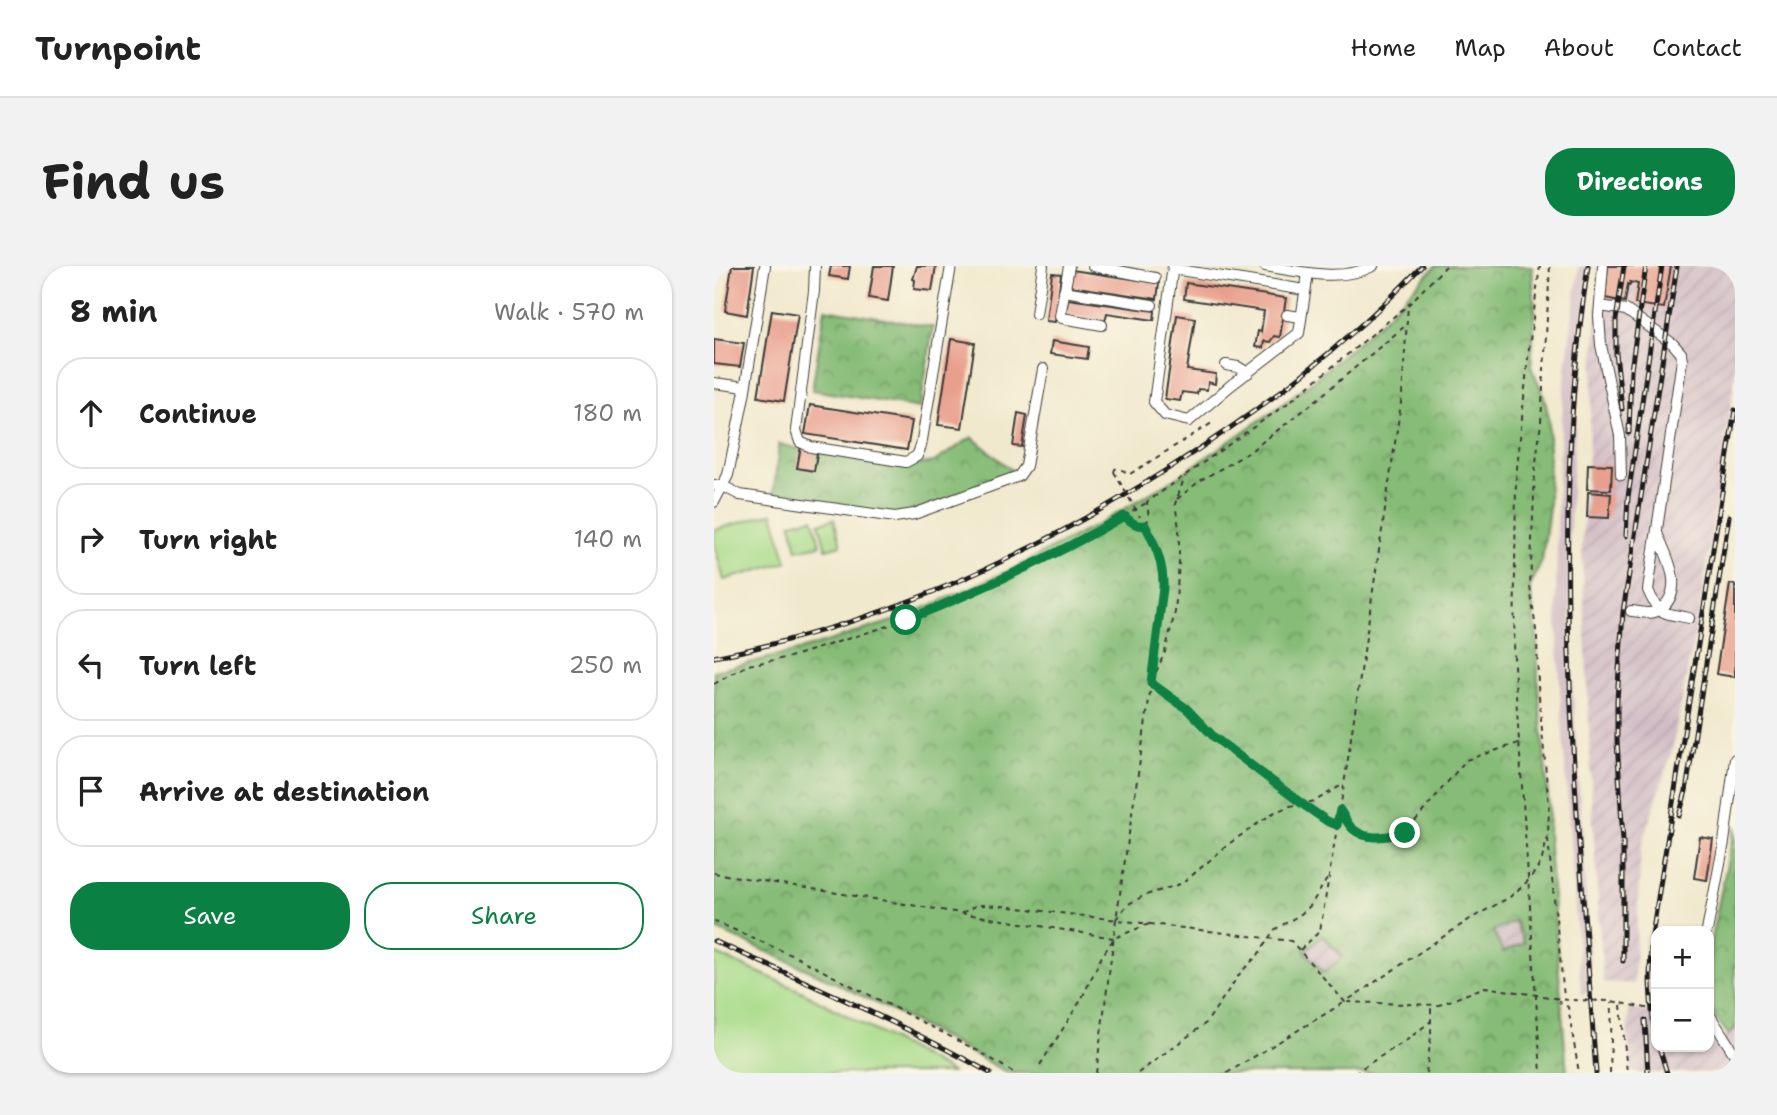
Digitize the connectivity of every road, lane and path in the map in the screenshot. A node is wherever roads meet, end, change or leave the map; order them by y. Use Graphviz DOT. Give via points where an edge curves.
graph roads {
  1 [pos="765,266"];
  2 [pos="815,266"];
  3 [pos="951,266"];
  4 [pos="1043,266"];
  5 [pos="1069,266"];
  6 [pos="1093,266"];
  7 [pos="1265,266"];
  8 [pos="1373,266"];
  9 [pos="1446,266"];
  10 [pos="1540,266"];
  11 [pos="1550,266"];
  12 [pos="1604,266"];
  13 [pos="1281,267"];
  14 [pos="1173,268"];
  15 [pos="1308,272"];
  16 [pos="1155,278"];
  17 [pos="1306,290"];
  18 [pos="1064,291"];
  19 [pos="1152,305"];
  20 [pos="1408,305"];
  21 [pos="1600,306"];
  22 [pos="1036,314"];
  23 [pos="1287,315"];
  24 [pos="1301,317"];
  25 [pos="1102,325"];
  26 [pos="1406,325"];
  27 [pos="1226,365"];
  28 [pos="1043,369"];
  29 [pos="1248,373"];
  30 [pos="714,383"];
  31 [pos="745,387"];
  32 [pos="1212,423"];
  33 [pos="1186,475"];
  34 [pos="1620,475"];
  35 [pos="719,486"];
  36 [pos="1177,499"];
  37 [pos="714,502"];
  38 [pos="1147,502"];
  39 [pos="1124,516"];
  40 [pos="1140,517"];
  41 [pos="1145,525"];
  42 [pos="1657,533"];
  43 [pos="1659,610"];
  44 [pos="1631,611"];
  45 [pos="1689,618"];
  46 [pos="1151,683"];
  47 [pos="714,684"];
  48 [pos="1520,742"];
  49 [pos="1735,759"];
  50 [pos="1344,785"];
  51 [pos="1301,803"];
  52 [pos="1340,810"];
  53 [pos="1337,825"];
  54 [pos="1548,835"];
  55 [pos="714,873"];
  56 [pos="1329,876"];
  57 [pos="1529,880"];
  58 [pos="962,913"];
  59 [pos="714,920"];
  60 [pos="1116,920"];
  61 [pos="1149,924"];
  62 [pos="1708,926"];
  63 [pos="1114,938"];
  64 [pos="1268,938"];
  65 [pos="1300,950"];
  66 [pos="1536,996"];
  67 [pos="1559,999"];
  68 [pos="1564,999"];
  69 [pos="1612,1001"];
  70 [pos="1345,1002"];
  71 [pos="1621,1004"];
  72 [pos="1431,1005"];
  73 [pos="1651,1009"];
  74 [pos="1431,1021"];
  75 [pos="1714,1022"];
  76 [pos="1735,1055"];
  77 [pos="1040,1065"];
  78 [pos="1014,1073"];
  79 [pos="1096,1073"];
  80 [pos="1138,1073"];
  81 [pos="1227,1073"];
  82 [pos="1354,1073"];
  83 [pos="1426,1073"];
  84 [pos="1542,1073"];
  85 [pos="1578,1073"];
  86 [pos="1610,1073"];
  87 [pos="1627,1073"];
  1 -- 31 [label="street"];
  2 -- 3 [label="street" via="796,430 800,442 906,461 917,456 921,446"];
  4 -- 22 [label="street"];
  5 -- 18 [label="street"];
  6 -- 16 [label="street"];
  7 -- 13 [label="street"];
  8 -- 15 [label="street" via="1333,276"];
  9 -- 20 [label="path"];
  10 -- 48 [label="path" via="1516,478 1514,665"];
  11 -- 54 [label="path" via="1530,586"];
  12 -- 21 [label="street"];
  13 -- 15 [label="street"];
  14 -- 17 [label="street"];
  14 -- 29 [label="street" via="1154,402 1166,415 1189,421"];
  15 -- 17 [label="street"];
  17 -- 24 [label="street"];
  18 -- 19 [label="street"];
  18 -- 25 [label="street" via="1062,318"];
  20 -- 26 [label="path"];
  20 -- 33 [label="path" via="1287,403"];
  21 -- 34 [label="street" via="1601,345 1620,436"];
  21 -- 42 [label="street" via="1626,310 1681,352"];
  23 -- 24 [label="street"];
  24 -- 29 [label="street" via="1299,333"];
  26 -- 36 [label="path" via="1248,453"];
  26 -- 50 [label="path" via="1402,396"];
  27 -- 29 [label="street"];
  28 -- 35 [label="street" via="1027,466 1019,476 914,514 895,517 740,495"];
  30 -- 31 [label="street"];
  31 -- 35 [label="street" via="728,475"];
  32 -- 40 [label="path, bridge" via="1130,474 1115,468"];
  33 -- 36 [label="path"];
  33 -- 38 [label="path"];
  35 -- 37 [label="street"];
  36 -- 46 [label="path" via="1175,612"];
  38 -- 39 [label="path"];
  38 -- 41 [label="path"];
  39 -- 41 [label="path" via="1135,525"];
  39 -- 47 [label="path" via="965,597 790,657 748,665"];
  41 -- 46 [label="path" via="1160,555 1164,581"];
  42 -- 43 [label="street" via="1648,590"];
  42 -- 43 [label="street" via="1673,578 1673,593"];
  43 -- 44 [label="street"];
  43 -- 45 [label="street"];
  46 -- 51 [label="path"];
  46 -- 60 [label="path"];
  48 -- 52 [label="path" via="1466,760 1405,833 1367,837 1353,829"];
  48 -- 57 [label="path"];
  49 -- 62 [label="street"];
  50 -- 51 [label="path" via="1315,801"];
  50 -- 52 [label="path"];
  51 -- 53 [label="path"];
  51 -- 60 [label="path" via="1273,813 1183,883 1127,905"];
  52 -- 53 [label="path"];
  53 -- 56 [label="path"];
  54 -- 57 [label="path" via="1541,863"];
  54 -- 68 [label="path"];
  55 -- 58 [label="path"];
  56 -- 64 [label="path" via="1310,906"];
  56 -- 65 [label="path" via="1320,931"];
  57 -- 66 [label="path"];
  57 -- 70 [label="path" via="1510,897"];
  58 -- 60 [label="path" via="977,905 1002,906"];
  58 -- 63 [label="path"];
  59 -- 78 [label="path" via="794,956"];
  60 -- 61 [label="path"];
  60 -- 63 [label="path"];
  61 -- 63 [label="path"];
  61 -- 64 [label="path"];
  63 -- 77 [label="path"];
  63 -- 79 [label="path"];
  64 -- 65 [label="path" via="1290,940"];
  64 -- 80 [label="path" via="1206,1023"];
  65 -- 70 [label="path"];
  66 -- 67 [label="path"];
  66 -- 72 [label="path" via="1485,987"];
  66 -- 84 [label="path"];
  67 -- 68 [label="path"];
  67 -- 85 [label="path" via="1568,1007"];
  68 -- 69 [label="path"];
  69 -- 71 [label="path"];
  69 -- 86 [label="path"];
  70 -- 72 [label="path"];
  70 -- 81 [label="path"];
  71 -- 73 [label="path"];
  71 -- 87 [label="path"];
  72 -- 74 [label="path"];
  74 -- 82 [label="path"];
  74 -- 83 [label="path"];
  75 -- 76 [label="street"];
}
